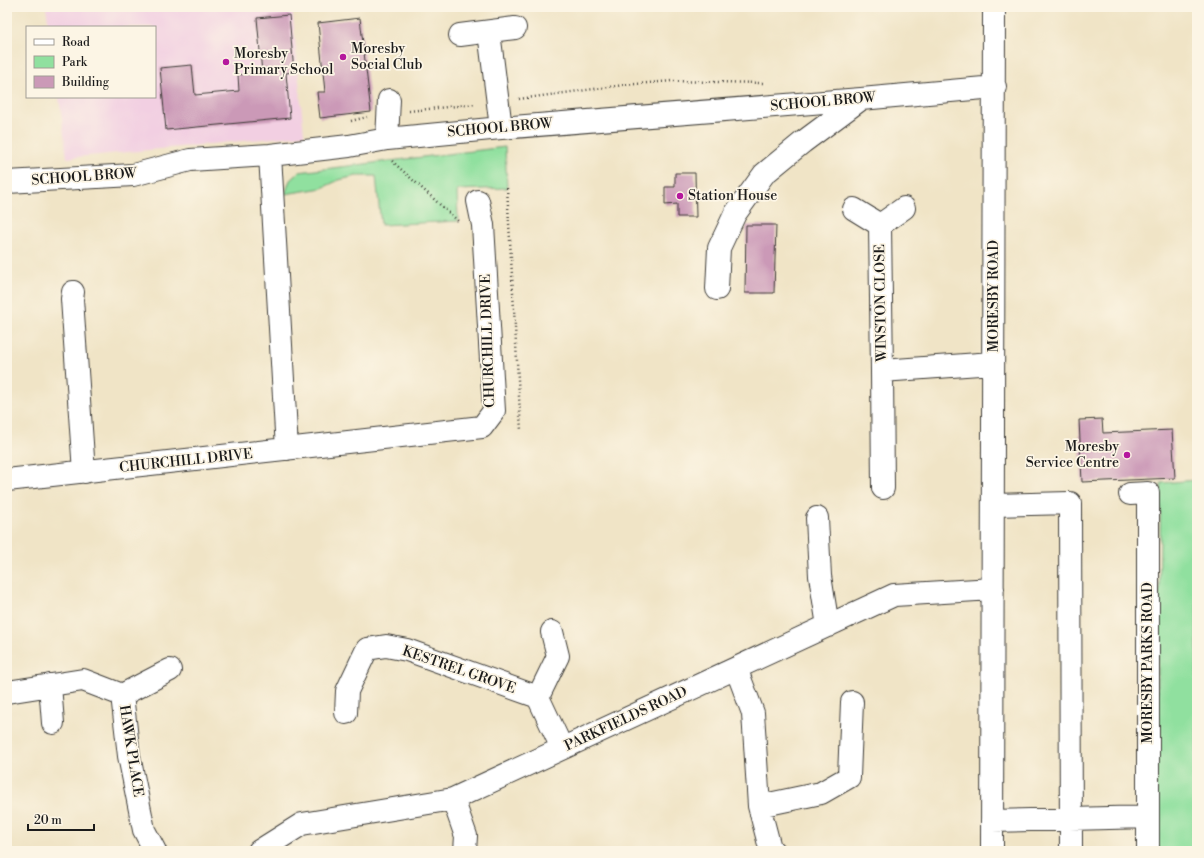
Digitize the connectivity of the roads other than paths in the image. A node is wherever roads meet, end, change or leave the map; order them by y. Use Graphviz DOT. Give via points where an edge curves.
graph roads {
  1 [pos="994,7"];
  2 [pos="515,28"];
  3 [pos="489,32"];
  4 [pos="460,35"];
  5 [pos="995,87"];
  6 [pos="861,99"];
  7 [pos="389,106"];
  8 [pos="502,128"];
  9 [pos="379,140"];
  10 [pos="270,155"];
  11 [pos="7,182"];
  12 [pos="478,201"];
  13 [pos="904,208"];
  14 [pos="854,209"];
  15 [pos="880,225"];
  16 [pos="717,289"];
  17 [pos="73,292"];
  18 [pos="993,364"];
  19 [pos="882,371"];
  20 [pos="287,449"];
  21 [pos="84,472"];
  22 [pos="7,480"];
  23 [pos="883,488"];
  24 [pos="1130,494"];
  25 [pos="993,505"];
  26 [pos="817,518"];
  27 [pos="993,589"];
  28 [pos="828,626"];
  29 [pos="552,632"];
  30 [pos="736,668"];
  31 [pos="170,670"];
  32 [pos="50,685"];
  33 [pos="7,692"];
  34 [pos="122,695"];
  35 [pos="538,697"];
  36 [pos="852,702"];
  37 [pos="346,713"];
  38 [pos="53,723"];
  39 [pos="562,748"];
  40 [pos="453,799"];
  41 [pos="759,806"];
  42 [pos="1148,817"];
  43 [pos="1071,819"];
  44 [pos="992,822"];
  45 [pos="266,849"];
  46 [pos="155,851"];
  47 [pos="465,851"];
  48 [pos="773,851"];
  49 [pos="992,851"];
  50 [pos="1071,851"];
  51 [pos="1148,851"];
  1 -- 5 [label="street, MORESBY ROAD"];
  2 -- 3 [label="street"];
  3 -- 4 [label="street"];
  3 -- 8 [label="street"];
  5 -- 6 [label="street, SCHOOL BROW"];
  5 -- 18 [label="street, MORESBY ROAD"];
  6 -- 8 [label="street, SCHOOL BROW"];
  6 -- 16 [label="street" via="764,174 735,214 719,248"];
  7 -- 9 [label="street"];
  8 -- 9 [label="street, SCHOOL BROW"];
  9 -- 10 [label="street, SCHOOL BROW"];
  10 -- 11 [label="street, SCHOOL BROW" via="190,160 132,175"];
  10 -- 20 [label="street"];
  12 -- 20 [label="street, CHURCHILL DRIVE" via="483,225 494,411 482,427"];
  13 -- 15 [label="street, WINSTON CLOSE"];
  14 -- 15 [label="street"];
  15 -- 19 [label="street, WINSTON CLOSE"];
  17 -- 21 [label="street"];
  18 -- 19 [label="street, WINSTON CLOSE"];
  18 -- 25 [label="street, MORESBY ROAD"];
  19 -- 23 [label="street"];
  20 -- 21 [label="street, CHURCHILL DRIVE"];
  21 -- 22 [label="street, CHURCHILL DRIVE"];
  24 -- 42 [label="street, MORESBY PARKS ROAD" via="1148,492"];
  25 -- 27 [label="street"];
  25 -- 43 [label="street" via="1070,503"];
  26 -- 28 [label="street" via="820,576"];
  27 -- 28 [label="street, PARKFIELDS ROAD" via="894,595"];
  27 -- 44 [label="street"];
  28 -- 30 [label="street, PARKFIELDS ROAD"];
  29 -- 35 [label="street" via="558,656"];
  30 -- 39 [label="street, PARKFIELDS ROAD"];
  30 -- 41 [label="street" via="753,713"];
  31 -- 34 [label="street"];
  32 -- 33 [label="street, HAWK PLACE"];
  32 -- 34 [label="street, HAWK PLACE" via="83,680"];
  32 -- 38 [label="street"];
  34 -- 46 [label="street, HAWK PLACE" via="129,756 144,830"];
  35 -- 37 [label="street, KESTREL GROVE" via="407,650 386,646 367,649 347,691"];
  35 -- 39 [label="street"];
  36 -- 41 [label="street" via="849,777 820,793"];
  39 -- 40 [label="street, PARKFIELDS ROAD"];
  40 -- 45 [label="street, PARKFIELDS ROAD" via="302,824"];
  40 -- 47 [label="street" via="466,836"];
  41 -- 48 [label="street"];
  42 -- 43 [label="street"];
  42 -- 51 [label="street, MORESBY PARKS ROAD"];
  43 -- 44 [label="street"];
  43 -- 50 [label="street"];
  44 -- 49 [label="street"];
}
